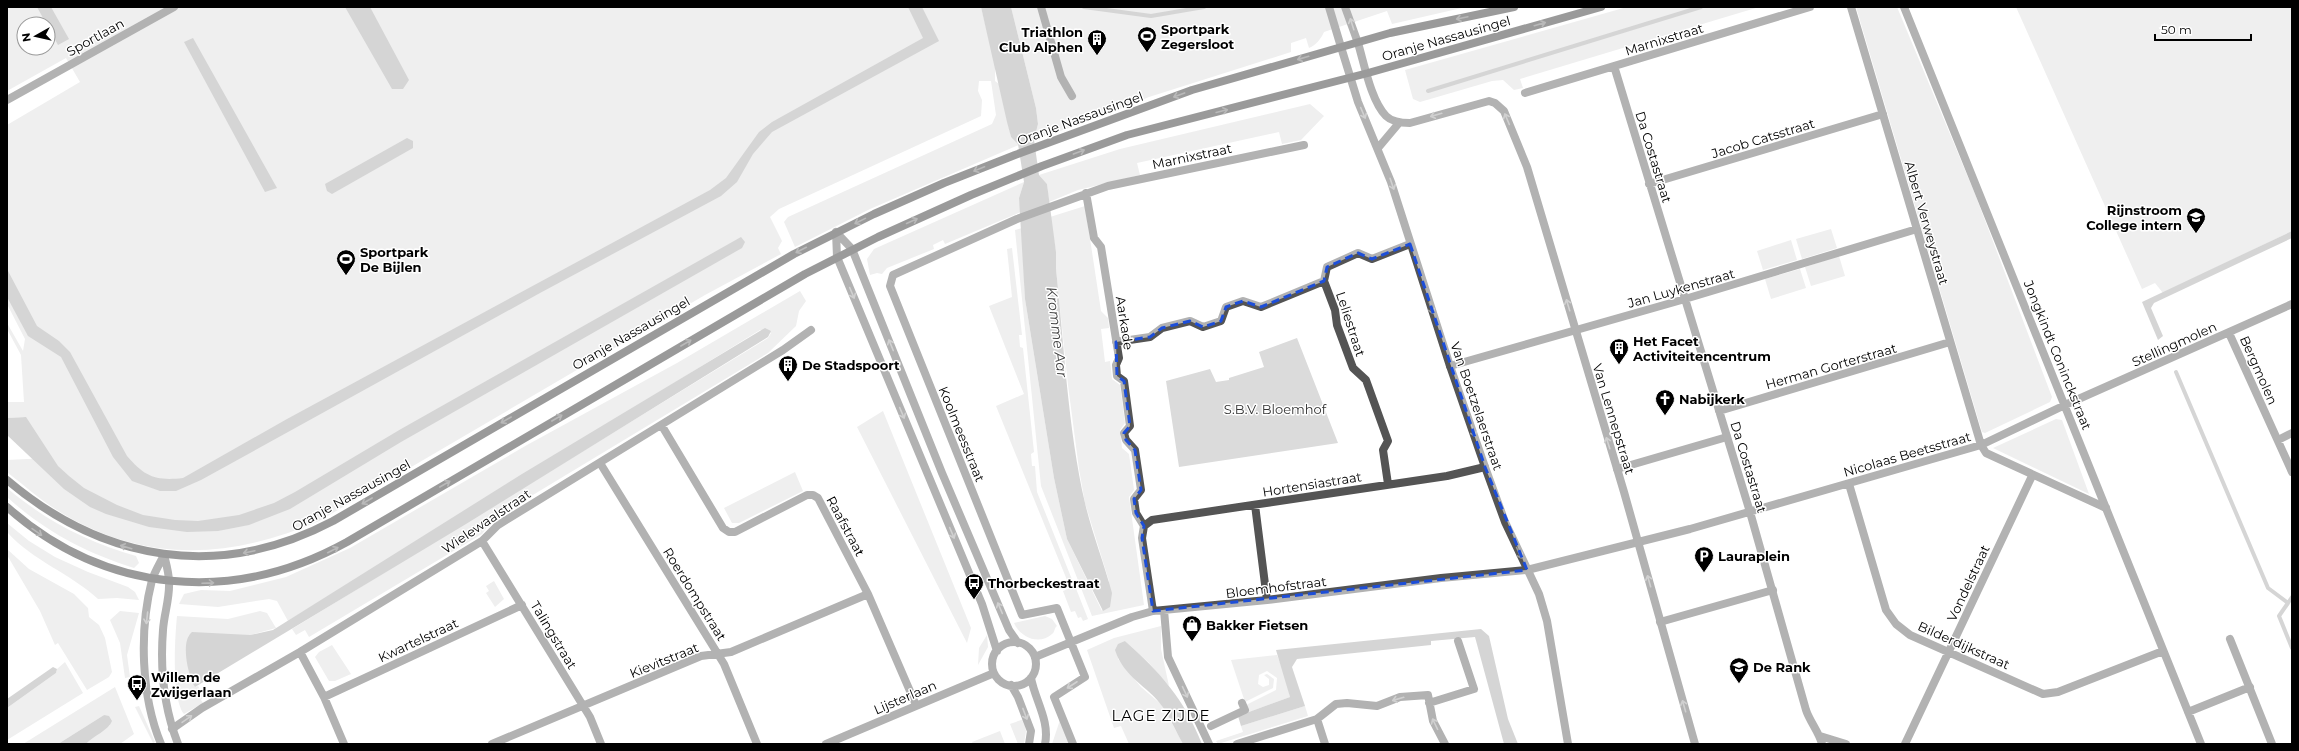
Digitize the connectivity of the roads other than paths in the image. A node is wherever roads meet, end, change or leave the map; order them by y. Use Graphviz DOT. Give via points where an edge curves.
graph roads {
  1 [pos="174,7"];
  2 [pos="1041,7"];
  3 [pos="1329,7"];
  4 [pos="1345,7"];
  5 [pos="1514,7"];
  6 [pos="1601,7"];
  7 [pos="1810,7"];
  8 [pos="1851,7"];
  9 [pos="1904,7"];
  10 [pos="1358,42"];
  11 [pos="1341,47"];
  12 [pos="1614,66"];
  13 [pos="1368,73"];
  14 [pos="1350,77"];
  15 [pos="1525,93"];
  16 [pos="1072,96"];
  17 [pos="7,100"];
  18 [pos="1883,114"];
  19 [pos="1399,123"];
  20 [pos="1304,145"];
  21 [pos="1378,148"];
  22 [pos="1649,184"];
  23 [pos="1086,193"];
  24 [pos="1917,229"];
  25 [pos="836,232"];
  26 [pos="1410,244"];
  27 [pos="852,250"];
  28 [pos="837,257"];
  29 [pos="1324,281"];
  30 [pos="1684,299"];
  31 [pos="2292,304"];
  32 [pos="811,330"];
  33 [pos="1575,330"];
  34 [pos="2229,333"];
  35 [pos="1116,342"];
  36 [pos="1950,342"];
  37 [pos="1450,366"];
  38 [pos="2065,405"];
  39 [pos="1719,411"];
  40 [pos="662,426"];
  41 [pos="2292,433"];
  42 [pos="1727,437"];
  43 [pos="2278,440"];
  44 [pos="1981,445"];
  45 [pos="600,463"];
  46 [pos="1485,467"];
  47 [pos="1617,469"];
  48 [pos="2292,472"];
  49 [pos="2032,476"];
  50 [pos="7,480"];
  51 [pos="1388,484"];
  52 [pos="1849,484"];
  53 [pos="1256,505"];
  54 [pos="7,507"];
  55 [pos="2106,508"];
  56 [pos="1750,512"];
  57 [pos="1144,526"];
  58 [pos="482,541"];
  59 [pos="1638,542"];
  60 [pos="164,555"];
  61 [pos="1527,570"];
  62 [pos="152,579"];
  63 [pos="170,582"];
  64 [pos="1773,590"];
  65 [pos="868,594"];
  66 [pos="1267,600"];
  67 [pos="522,605"];
  68 [pos="1164,610"];
  69 [pos="1153,611"];
  70 [pos="1660,622"];
  71 [pos="2230,639"];
  72 [pos="1071,641"];
  73 [pos="1458,641"];
  74 [pos="1018,642"];
  75 [pos="997,651"];
  76 [pos="2163,651"];
  77 [pos="300,652"];
  78 [pos="1948,652"];
  79 [pos="717,653"];
  80 [pos="1035,657"];
  81 [pos="994,673"];
  82 [pos="1031,678"];
  83 [pos="1011,685"];
  84 [pos="2250,687"];
  85 [pos="324,697"];
  86 [pos="1242,703"];
  87 [pos="1429,703"];
  88 [pos="916,705"];
  89 [pos="584,707"];
  90 [pos="2188,712"];
  91 [pos="1317,719"];
  92 [pos="1211,726"];
  93 [pos="172,729"];
  94 [pos="1821,740"];
  95 [pos="161,744"];
  96 [pos="178,744"];
  97 [pos="344,744"];
  98 [pos="492,744"];
  99 [pos="602,744"];
  100 [pos="757,744"];
  101 [pos="826,744"];
  102 [pos="1029,744"];
  103 [pos="1044,744"];
  104 [pos="1073,744"];
  105 [pos="1209,744"];
  106 [pos="1237,744"];
  107 [pos="1325,744"];
  108 [pos="1446,744"];
  109 [pos="1568,744"];
  110 [pos="1695,744"];
  111 [pos="1846,744"];
  112 [pos="1905,744"];
  113 [pos="2201,744"];
  114 [pos="2272,744"];
  1 -- 17 [label="street, Sportlaan"];
  2 -- 16 [label="street" via="1061,77"];
  3 -- 11 [label="street"];
  10 -- 4 [label="street, one-way"];
  5 -- 10 [label="main road, Oranje Nassausingel, one-way"];
  13 -- 6 [label="main road, Oranje Nassausingel, one-way"];
  7 -- 12 [label="street, Marnixstraat"];
  8 -- 18 [label="street, Albert Verweystraat"];
  9 -- 38 [label="street, Jongkindt Coninckstraat"];
  10 -- 11 [label="main road, Oranje Nassausingel"];
  10 -- 13 [label="street, Oranje Nassausingel"];
  11 -- 14 [label="street"];
  11 -- 25 [label="main road, Oranje Nassausingel, one-way" via="1192,90 1039,146 944,183"];
  12 -- 15 [label="street, Marnixstraat"];
  12 -- 22 [label="street, Da Costastraat"];
  13 -- 14 [label="main road, Oranje Nassausingel"];
  13 -- 19 [label="street" via="1379,106 1387,117"];
  14 -- 21 [label="street, Van Boetzelaerstraat, one-way"];
  27 -- 14 [label="main road, Oranje Nassausingel, one-way" via="964,198 1127,135"];
  18 -- 22 [label="street, Jacob Catsstraat"];
  18 -- 24 [label="street, Albert Verweystraat"];
  19 -- 21 [label="street"];
  33 -- 19 [label="street, Van Lennepstraat, one-way" via="1527,167 1504,111 1489,101 1410,123"];
  20 -- 23 [label="street, Marnixstraat" via="1108,186"];
  21 -- 26 [label="street, Van Boetzelaerstraat, one-way"];
  22 -- 30 [label="street, Da Costastraat"];
  23 -- 35 [label="street, Aarkade" via="1094,238 1101,247"];
  23 -- 72 [label="street, Koolmeesstraat" via="1017,218 893,275 890,286 1022,615 1057,608"];
  24 -- 30 [label="street, Jan Luykenstraat"];
  24 -- 36 [label="street, Albert Verweystraat"];
  25 -- 27 [label="street"];
  25 -- 28 [label="street"];
  25 -- 60 [label="main road, Oranje Nassausingel, one-way" via="704,304 313,532 241,554 194,557"];
  26 -- 29 [label="street" via="1372,259 1358,253 1327,267"];
  26 -- 37 [label="street, Van Boetzelaerstraat, one-way"];
  27 -- 28 [label="main road, Oranje Nassausingel"];
  74 -- 27 [label="street, one-way" via="1009,630 942,472"];
  63 -- 28 [label="main road, Oranje Nassausingel, one-way" via="216,583 263,576 303,564 332,550"];
  28 -- 75 [label="street, one-way" via="982,604"];
  29 -- 35 [label="street" via="1260,307 1243,301 1226,308 1221,321 1202,327 1190,321 1162,328 1150,337"];
  29 -- 51 [label="street, Leliestraat" via="1353,368 1366,380 1388,440 1383,450"];
  30 -- 33 [label="street, Jan Luykenstraat"];
  30 -- 39 [label="street, Da Costastraat"];
  31 -- 34 [label="street, Stellingmolen"];
  32 -- 40 [label="street, Wielewaalstraat"];
  33 -- 37 [label="street, Jan Luykenstraat"];
  47 -- 33 [label="street, Van Lennepstraat, one-way"];
  34 -- 38 [label="street, Stellingmolen"];
  34 -- 43 [label="street, Bergmolen"];
  35 -- 57 [label="street, Aarkade" via="1117,376 1124,382 1130,426 1124,433 1126,440 1135,450 1141,490 1134,499 1136,513"];
  36 -- 39 [label="street, Herman Gorterstraat"];
  36 -- 44 [label="street, Albert Verweystraat"];
  37 -- 46 [label="street, Van Boetzelaerstraat, one-way"];
  38 -- 44 [label="street, Nicolaas Beetsstraat"];
  38 -- 55 [label="street, Jongkindt Coninckstraat"];
  39 -- 42 [label="street, Da Costastraat"];
  40 -- 45 [label="street, Wielewaalstraat"];
  40 -- 65 [label="street, Raafstraat" via="723,528 729,532 736,532 807,495 818,498"];
  41 -- 43 [label="street"];
  42 -- 47 [label="street"];
  42 -- 56 [label="street, Da Costastraat"];
  43 -- 48 [label="street, Bergmolen"];
  44 -- 49 [label="street" via="1986,453"];
  44 -- 52 [label="street, Nicolaas Beetsstraat"];
  45 -- 58 [label="street, Wielewaalstraat" via="498,525"];
  45 -- 79 [label="street, Roerdompstraat"];
  46 -- 51 [label="street, Hortensiastraat" via="1447,476"];
  46 -- 61 [label="street, Van Boetzelaerstraat, one-way" via="1505,522"];
  47 -- 59 [label="street, Van Lennepstraat"];
  49 -- 55 [label="street"];
  49 -- 78 [label="street, Vondelstraat"];
  60 -- 50 [label="main road, Oranje Nassausingel, one-way" via="128,548 82,531 42,508"];
  51 -- 53 [label="street, Hortensiastraat"];
  52 -- 56 [label="street, Nicolaas Beetsstraat"];
  52 -- 78 [label="street, Bilderdijkstraat" via="1886,610 1896,624 1910,635"];
  53 -- 57 [label="street, Hortensiastraat" via="1152,520"];
  53 -- 66 [label="street"];
  54 -- 62 [label="main road, Oranje Nassausingel, one-way" via="37,532 62,547 114,569"];
  55 -- 76 [label="street, Jongkindt Coninckstraat"];
  56 -- 59 [label="street"];
  56 -- 64 [label="street, Da Costastraat"];
  57 -- 69 [label="street, Aarkade" via="1142,538"];
  58 -- 67 [label="street, Talingstraat"];
  58 -- 77 [label="street, Wielewaalstraat"];
  59 -- 61 [label="street"];
  70 -- 59 [label="street, Van Lennepstraat, one-way"];
  60 -- 62 [label="street"];
  60 -- 63 [label="street"];
  61 -- 66 [label="street, Bloemhofstraat"];
  61 -- 109 [label="street, Van Boetzelaerstraat" via="1539,594 1547,622"];
  62 -- 63 [label="main road, Oranje Nassausingel"];
  62 -- 95 [label="street, one-way" via="145,634 146,690 152,724"];
  63 -- 93 [label="street" via="162,658 163,684"];
  64 -- 70 [label="street"];
  64 -- 94 [label="street, Da Costastraat" via="1806,710"];
  65 -- 79 [label="street, Kievitstraat" via="731,652"];
  65 -- 88 [label="street, Raafstraat"];
  66 -- 68 [label="street, Bloemhofstraat"];
  67 -- 85 [label="street, Kwartelstraat"];
  67 -- 89 [label="street, Talingstraat"];
  68 -- 69 [label="street, Bloemhofstraat"];
  68 -- 105 [label="street, one-way" via="1168,657"];
  69 -- 72 [label="street, Bloemhofstraat"];
  110 -- 70 [label="street, Van Lennepstraat, one-way"];
  71 -- 84 [label="street"];
  72 -- 80 [label="street, Bloemhofstraat"];
  72 -- 104 [label="street, Koolmeesstraat, one-way" via="1085,677 1054,697"];
  73 -- 87 [label="street" via="1474,689"];
  74 -- 75 [label="street" via="1004,645"];
  74 -- 80 [label="street" via="1028,647"];
  75 -- 81 [label="street" via="993,661"];
  76 -- 78 [label="street, Bilderdijkstraat" via="2058,692 2043,694"];
  76 -- 90 [label="street, Jongkindt Coninckstraat"];
  77 -- 85 [label="street"];
  93 -- 77 [label="street, Wielewaalstraat, one-way" via="202,708"];
  78 -- 112 [label="street, Vondelstraat"];
  79 -- 89 [label="street, Kievitstraat" via="697,658"];
  79 -- 100 [label="street, Roerdompstraat"];
  80 -- 82 [label="street" via="1036,668"];
  81 -- 83 [label="street" via="1003,682"];
  81 -- 88 [label="street, Lijsterlaan"];
  82 -- 83 [label="street" via="1022,684"];
  82 -- 103 [label="street" via="1033,692 1046,724"];
  83 -- 102 [label="street, one-way" via="1032,731"];
  84 -- 90 [label="street"];
  84 -- 114 [label="street"];
  85 -- 97 [label="street"];
  86 -- 92 [label="street" via="1245,710"];
  87 -- 91 [label="street, one-way" via="1428,695 1400,697 1377,706 1336,704"];
  108 -- 87 [label="street, one-way" via="1433,721"];
  88 -- 101 [label="street, Lijsterlaan"];
  89 -- 98 [label="street, Kievitstraat"];
  89 -- 99 [label="street, Talingstraat"];
  90 -- 113 [label="street, Jongkindt Coninckstraat"];
  91 -- 106 [label="street"];
  91 -- 107 [label="street"];
  93 -- 96 [label="street"];
  94 -- 111 [label="street, Da Costastraat"];
}
